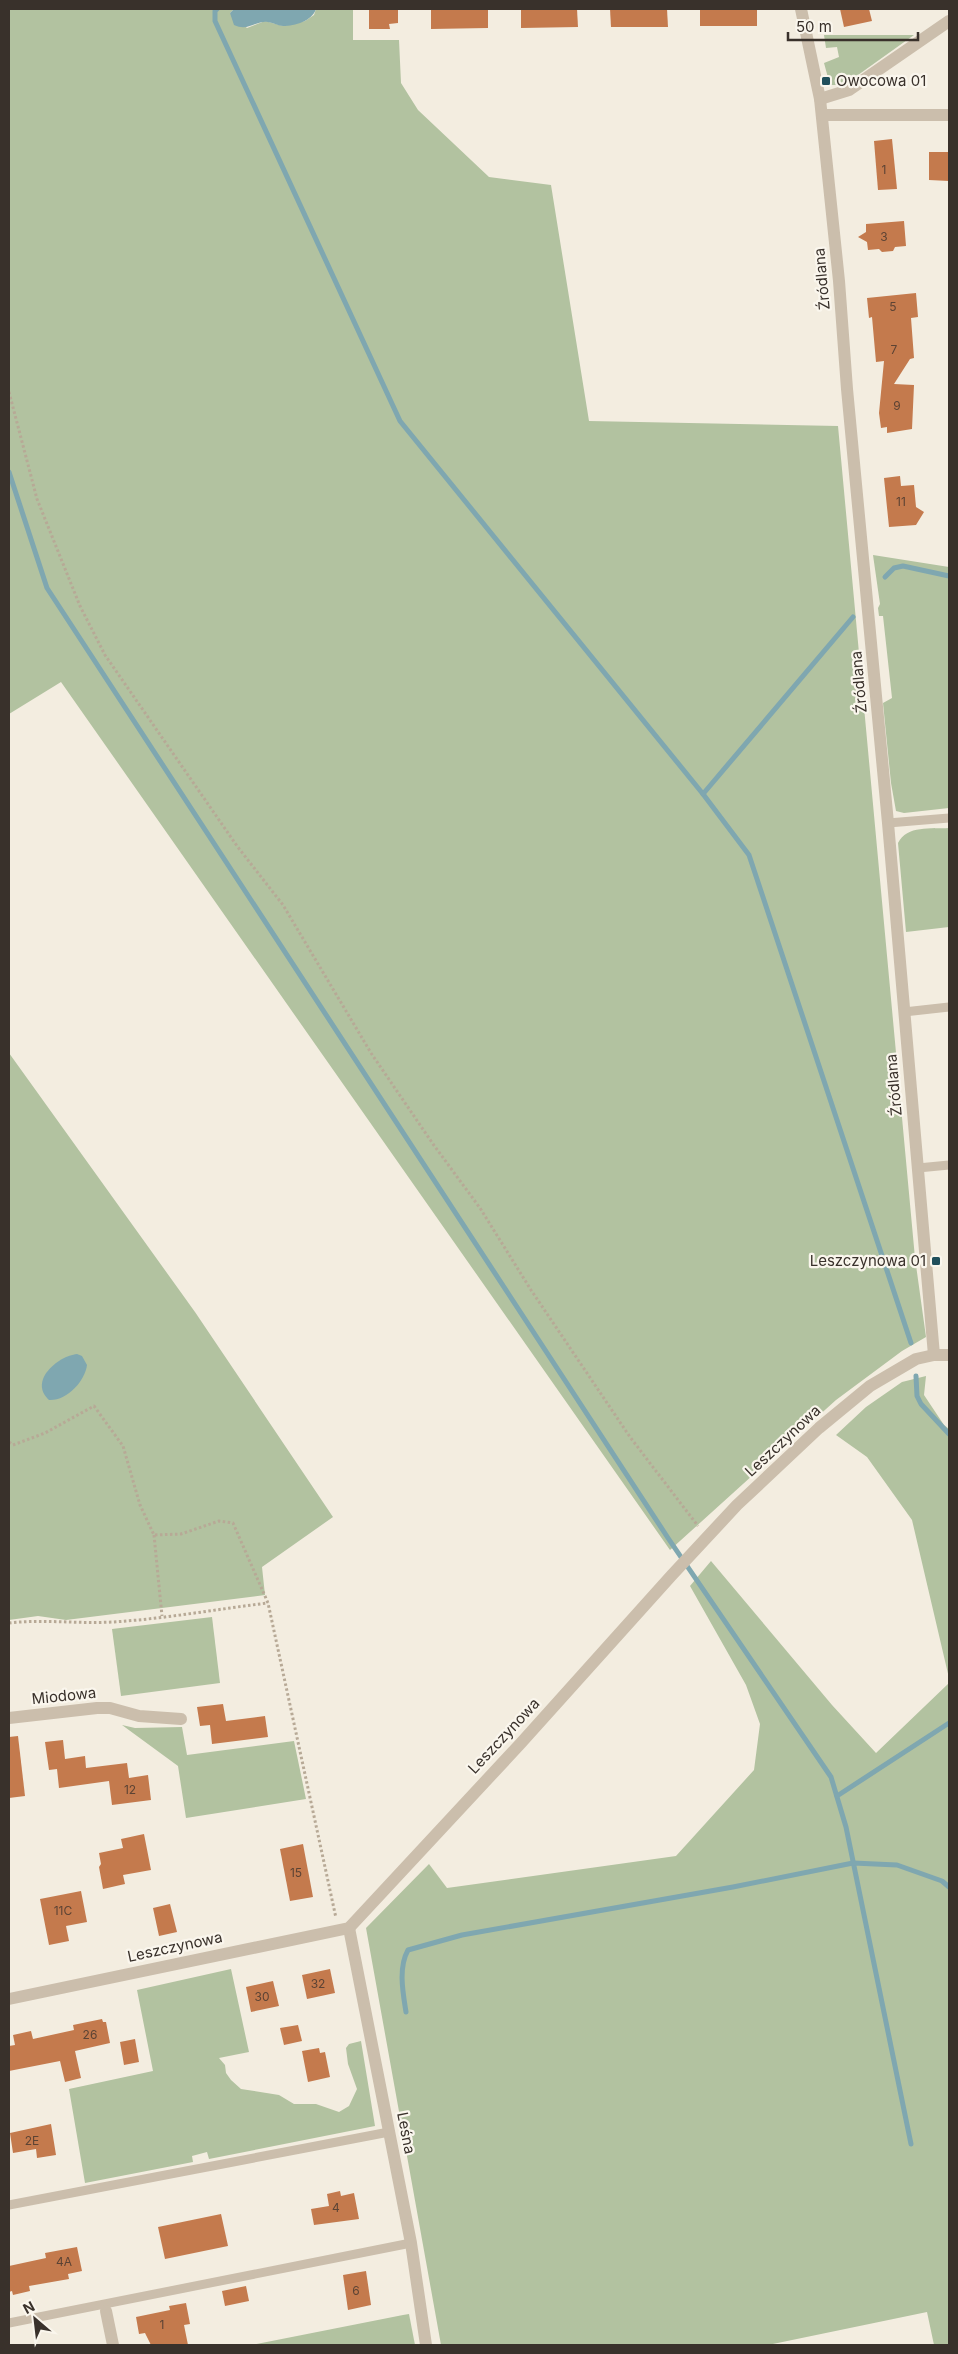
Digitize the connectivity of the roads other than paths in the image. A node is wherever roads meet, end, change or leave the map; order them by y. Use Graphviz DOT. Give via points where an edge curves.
graph roads {
  1 [pos="801,9"];
  2 [pos="949,22"];
  3 [pos="820,99"];
  4 [pos="822,115"];
  5 [pos="949,115"];
  6 [pos="949,818"];
  7 [pos="888,824"];
  8 [pos="949,1007"];
  9 [pos="904,1012"];
  10 [pos="949,1165"];
  11 [pos="918,1168"];
  12 [pos="934,1355"];
  13 [pos="949,1355"];
  14 [pos="9,1718"];
  15 [pos="181,1719"];
  16 [pos="344,1929"];
  17 [pos="9,1999"];
  18 [pos="389,2132"];
  19 [pos="9,2205"];
  20 [pos="411,2243"];
  21 [pos="106,2311"];
  22 [pos="9,2323"];
  23 [pos="113,2345"];
  24 [pos="426,2345"];
  1 -- 3 [label="street, Źródlana"];
  2 -- 3 [label="street" via="849,90"];
  3 -- 4 [label="street, Źródlana"];
  4 -- 5 [label="street"];
  4 -- 7 [label="street, Źródlana"];
  6 -- 7 [label="lane"];
  7 -- 9 [label="street, Źródlana"];
  8 -- 9 [label="lane"];
  9 -- 11 [label="street, Źródlana"];
  10 -- 11 [label="lane"];
  11 -- 12 [label="street, Źródlana"];
  12 -- 13 [label="street, Leszczynowa"];
  12 -- 16 [label="street, Leszczynowa" via="916,1359 870,1386 819,1428 702,1541 521,1744"];
  14 -- 15 [label="street, Miodowa" via="110,1708 139,1716"];
  16 -- 17 [label="street, Leszczynowa"];
  16 -- 18 [label="street, Leśna"];
  18 -- 19 [label="lane"];
  18 -- 20 [label="street, Leśna"];
  20 -- 22 [label="lane"];
  20 -- 24 [label="street, Leśna"];
  21 -- 23 [label="street"];
}
